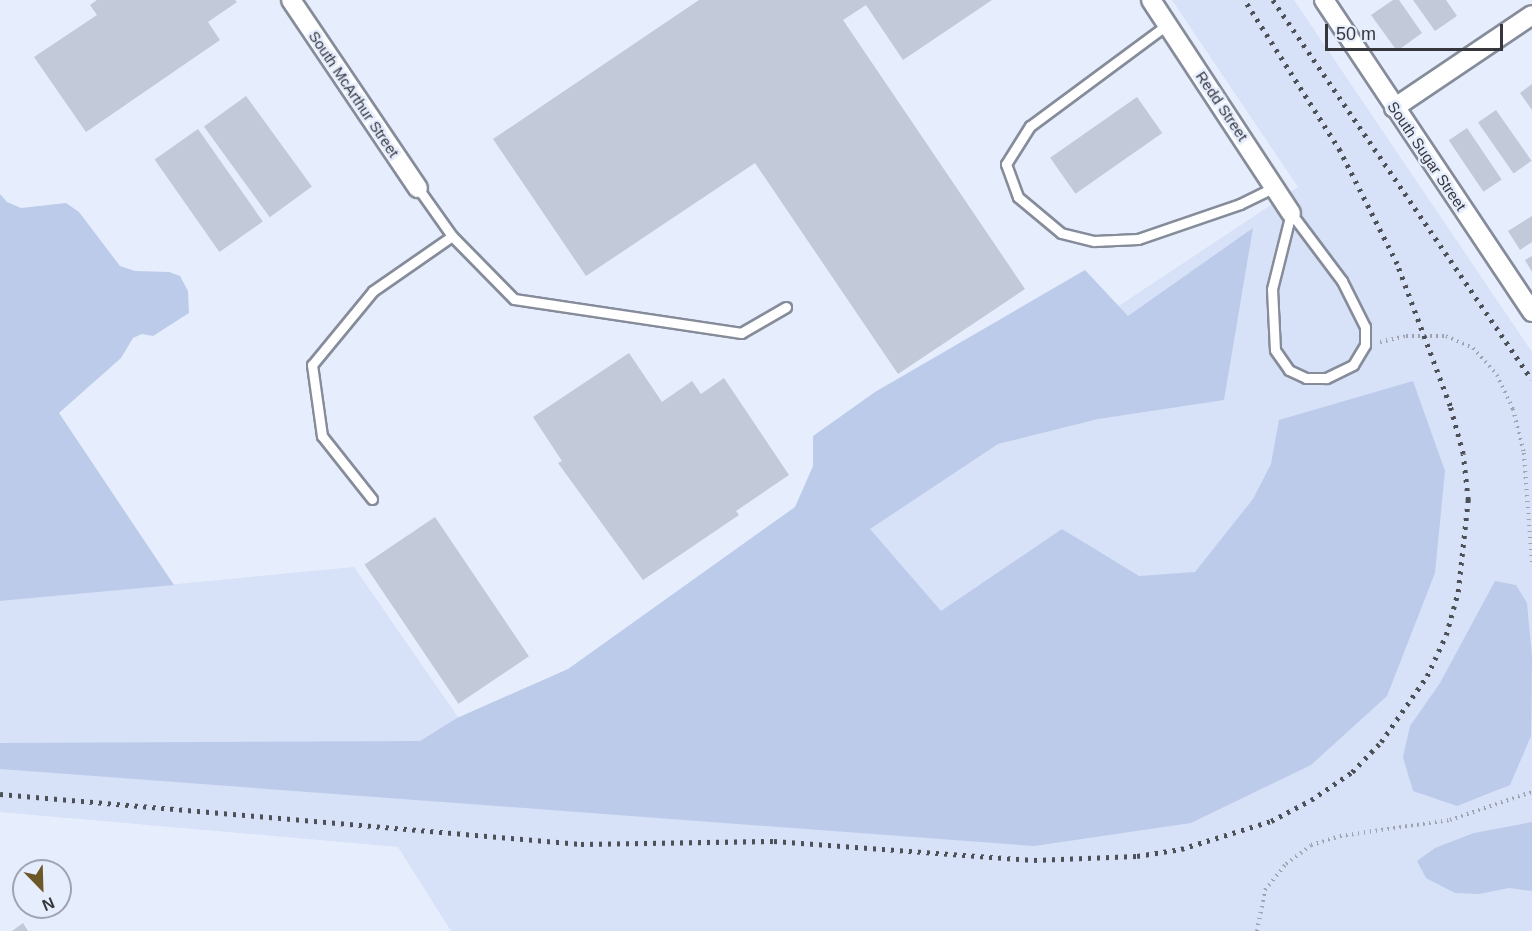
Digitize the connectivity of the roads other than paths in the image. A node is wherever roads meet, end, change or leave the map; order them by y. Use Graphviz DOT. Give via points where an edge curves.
graph roads {
  1 [pos="291,0"];
  2 [pos="1151,0"];
  3 [pos="1324,0"];
  4 [pos="1532,15"];
  5 [pos="1168,24"];
  6 [pos="1394,108"];
  7 [pos="1275,187"];
  8 [pos="418,188"];
  9 [pos="1291,213"];
  10 [pos="452,236"];
  11 [pos="786,307"];
  12 [pos="1532,312"];
  13 [pos="372,499"];
  1 -- 8 [label="street, South McArthur Street"];
  2 -- 5 [label="street, Redd Street"];
  3 -- 6 [label="street, South Sugar Street"];
  4 -- 6 [label="street"];
  5 -- 7 [label="street, Redd Street"];
  5 -- 7 [label="lane" via="1030,126 1006,164 1018,197 1061,233 1094,241 1138,239 1240,204"];
  6 -- 12 [label="street, South Sugar Street"];
  7 -- 9 [label="street, Redd Street"];
  8 -- 10 [label="lane"];
  9 -- 9 [label="lane" via="1352,299 1365,327 1365,345 1353,365 1326,378 1306,378 1288,370 1275,350 1272,289"];
  10 -- 11 [label="lane" via="514,299 741,333"];
  10 -- 13 [label="lane" via="373,291 312,365 322,436"];
}
